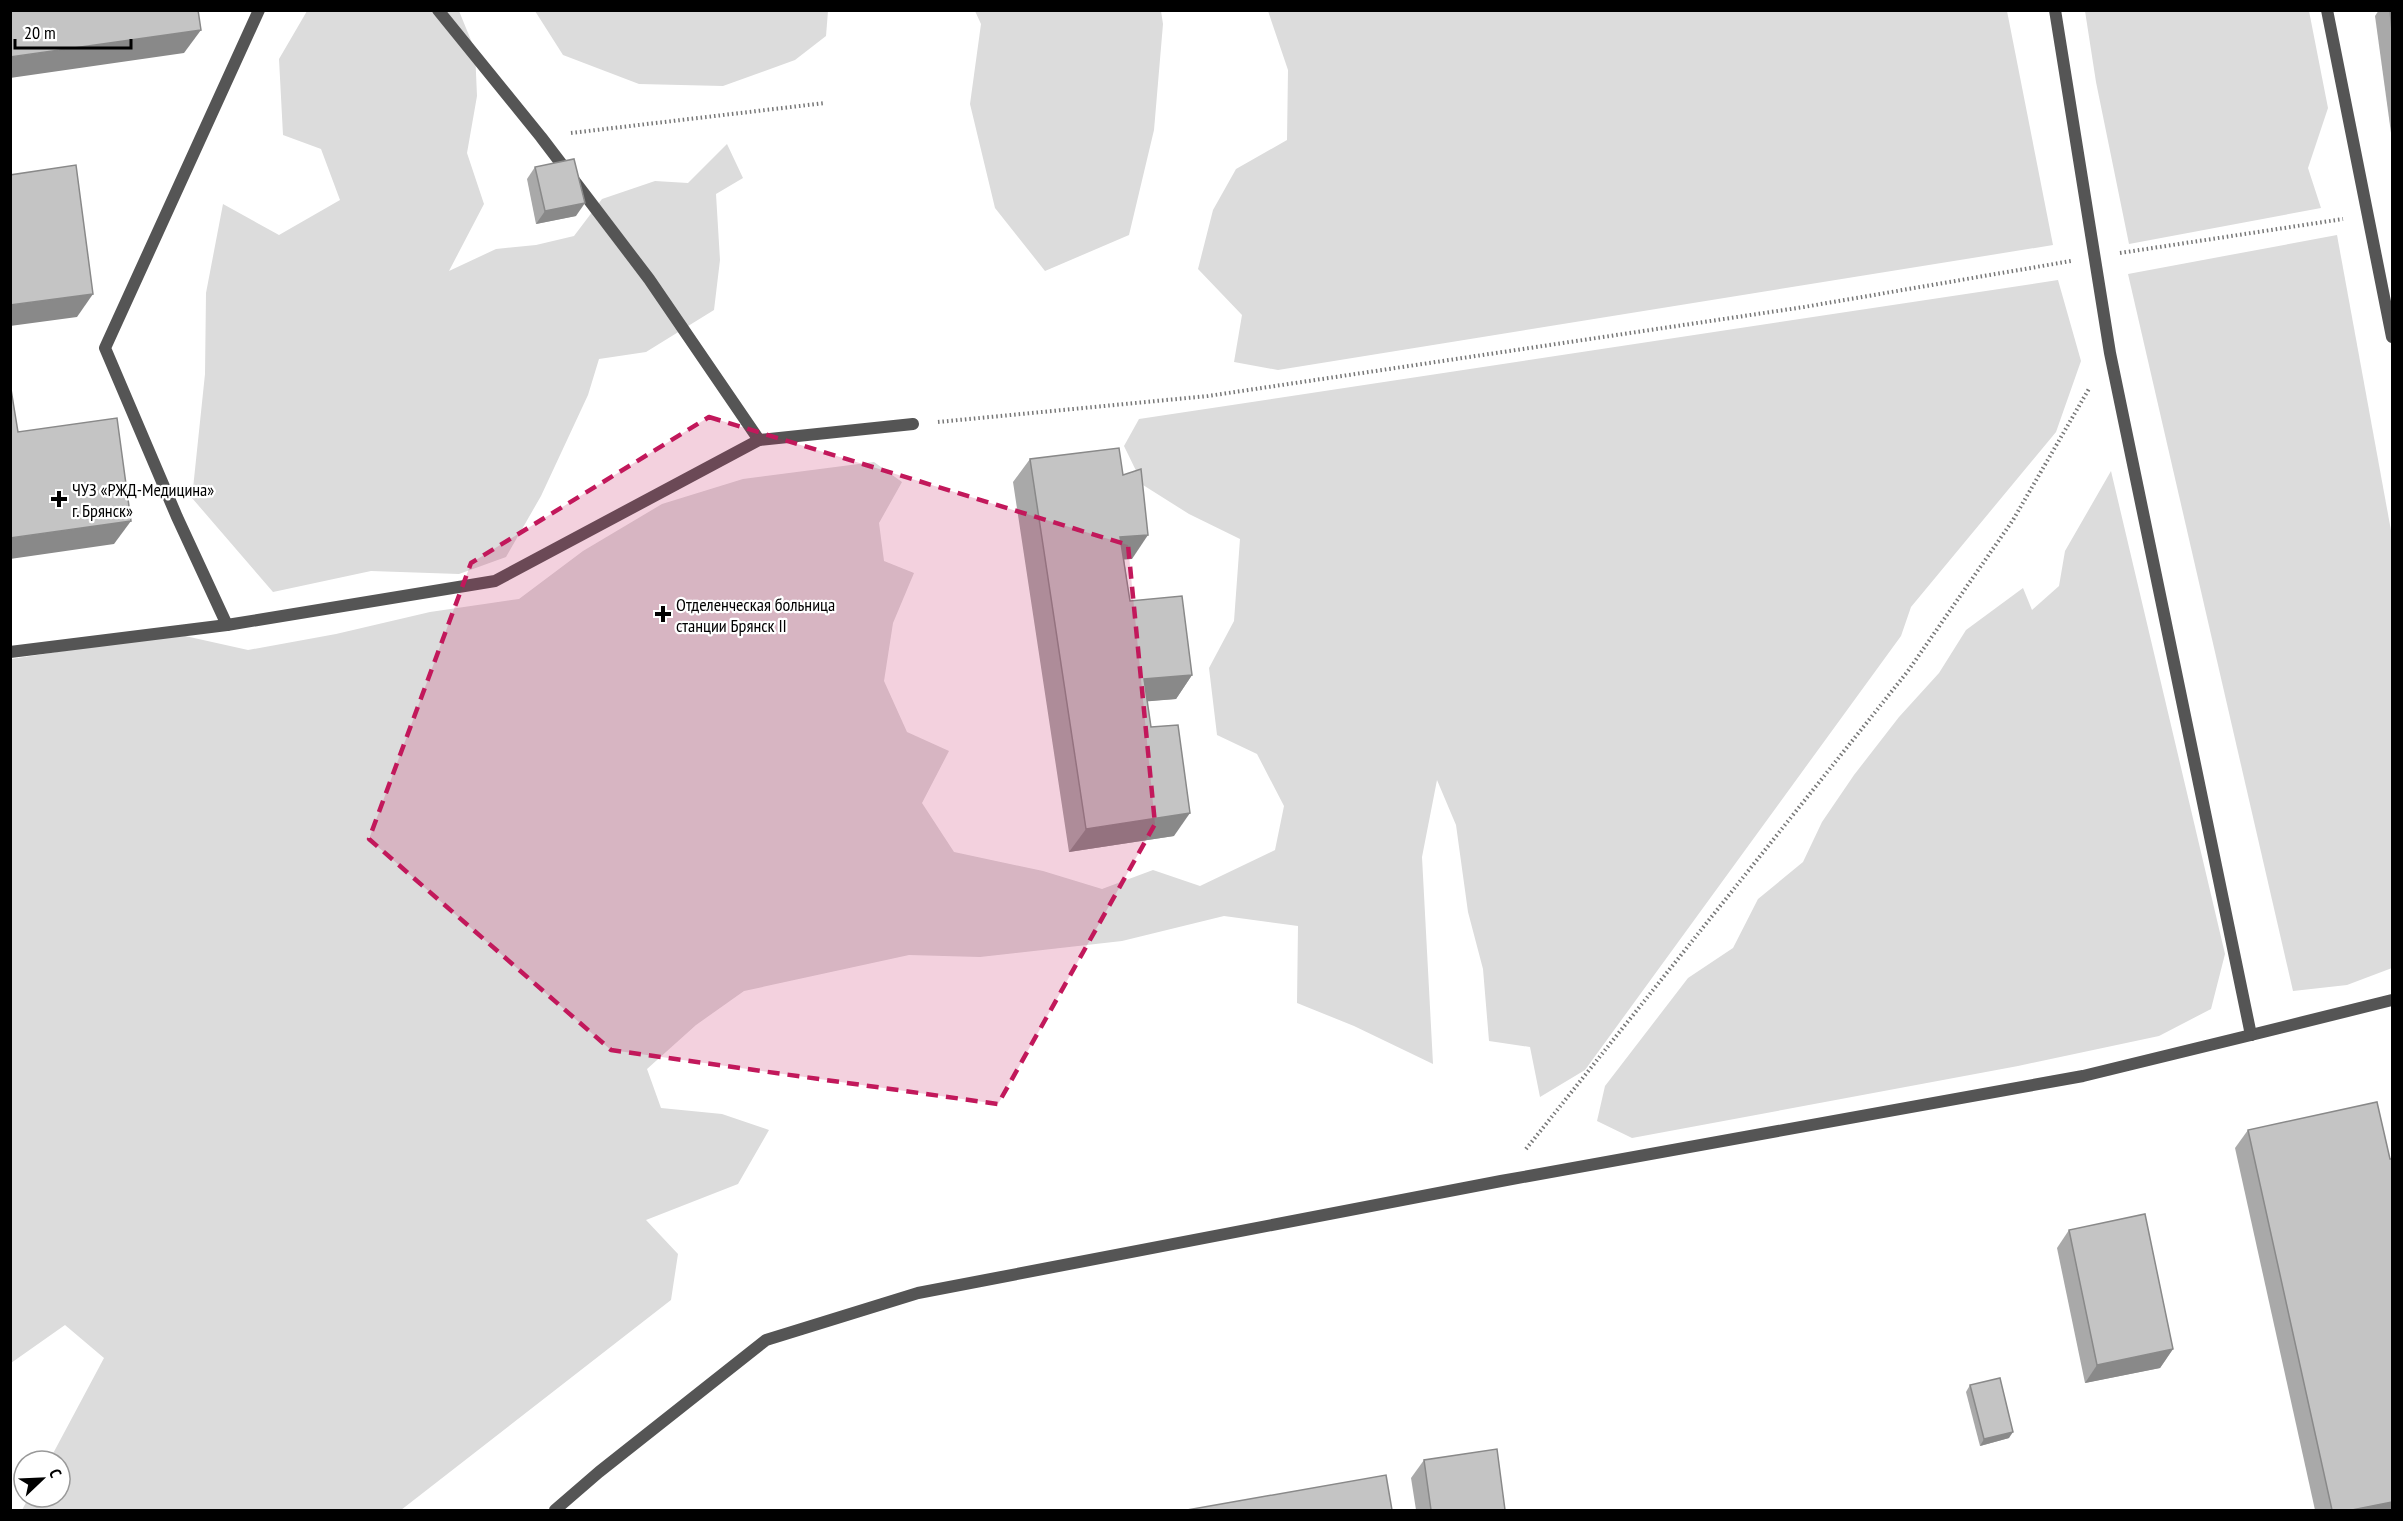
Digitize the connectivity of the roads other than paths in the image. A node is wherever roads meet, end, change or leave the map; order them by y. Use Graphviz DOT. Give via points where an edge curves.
graph roads {
  1 [pos="259,10"];
  2 [pos="438,10"];
  3 [pos="2055,10"];
  4 [pos="2327,10"];
  5 [pos="2392,337"];
  6 [pos="913,424"];
  7 [pos="759,440"];
  8 [pos="227,625"];
  9 [pos="10,652"];
  10 [pos="2392,1000"];
  11 [pos="2251,1035"];
  12 [pos="555,1510"];
  1 -- 8 [label="street" via="105,348"];
  2 -- 7 [label="street" via="649,279"];
  3 -- 11 [label="street" via="2110,353"];
  4 -- 5 [label="street"];
  6 -- 7 [label="street"];
  7 -- 8 [label="street" via="495,581"];
  8 -- 9 [label="street"];
  10 -- 11 [label="street"];
  11 -- 12 [label="street" via="2084,1077 1501,1180 918,1293 766,1340"];
}
